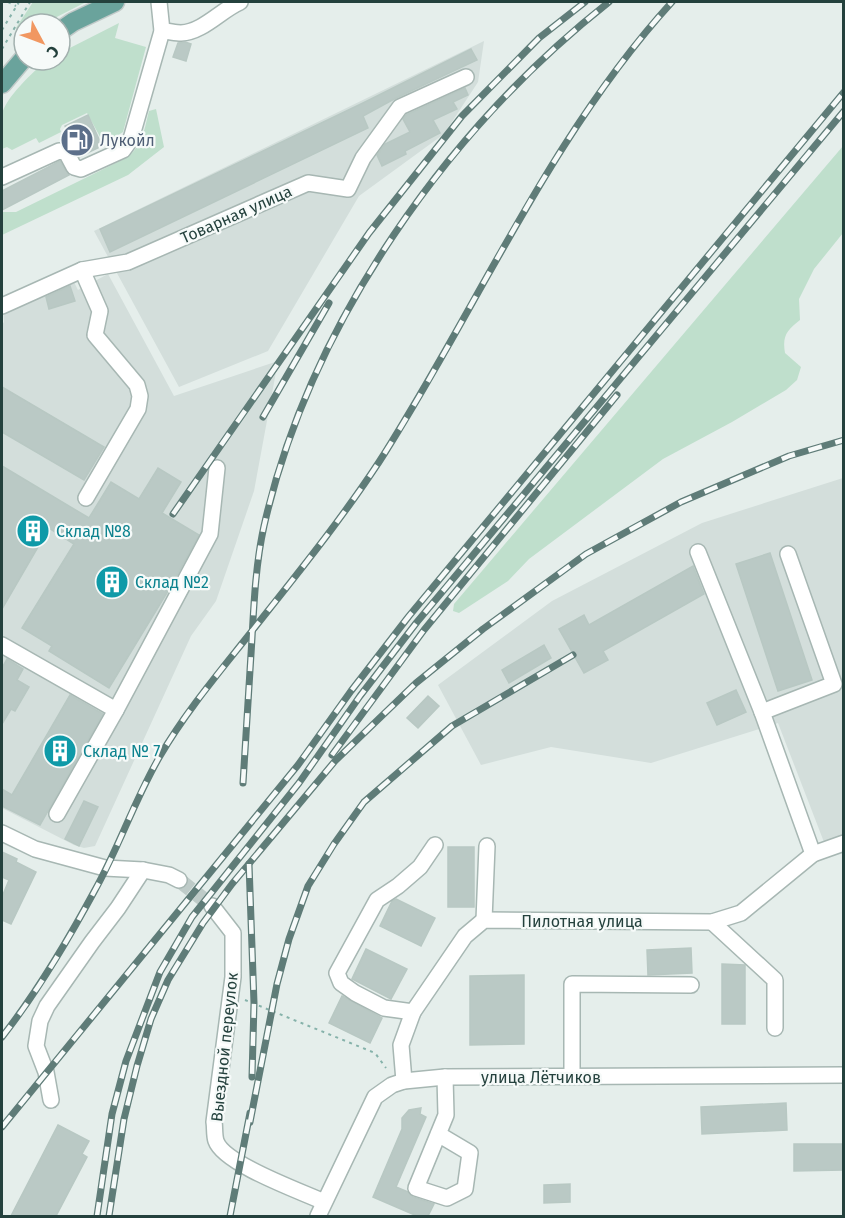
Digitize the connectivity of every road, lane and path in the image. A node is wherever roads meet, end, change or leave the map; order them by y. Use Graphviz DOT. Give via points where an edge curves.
graph roads {
  1 [pos="8,2"];
  2 [pos="19,2"];
  3 [pos="30,2"];
  4 [pos="115,2"];
  5 [pos="159,2"];
  6 [pos="240,2"];
  7 [pos="16,6"];
  8 [pos="72,23"];
  9 [pos="2,30"];
  10 [pos="162,31"];
  11 [pos="2,49"];
  12 [pos="12,72"];
  13 [pos="466,77"];
  14 [pos="2,84"];
  15 [pos="2,177"];
  16 [pos="82,270"];
  17 [pos="2,306"];
  18 [pos="217,468"];
  19 [pos="86,498"];
  20 [pos="698,552"];
  21 [pos="788,554"];
  22 [pos="2,645"];
  23 [pos="116,710"];
  24 [pos="762,712"];
  25 [pos="57,814"];
  26 [pos="2,833"];
  27 [pos="843,843"];
  28 [pos="435,845"];
  29 [pos="487,846"];
  30 [pos="813,854"];
  31 [pos="143,870"];
  32 [pos="179,880"];
  33 [pos="212,906"];
  34 [pos="484,920"];
  35 [pos="712,922"];
  36 [pos="691,985"];
  37 [pos="249,1001"];
  38 [pos="413,1012"];
  39 [pos="775,1028"];
  40 [pos="386,1068"];
  41 [pos="843,1075"];
  42 [pos="572,1076"];
  43 [pos="445,1077"];
  44 [pos="404,1081"];
  45 [pos="51,1100"];
  46 [pos="438,1134"];
  47 [pos="321,1209"];
  1 -- 7 [label="path"];
  2 -- 7 [label="path"];
  3 -- 11 [label="path"];
  4 -- 8 [label="main road"];
  5 -- 10 [label="street"];
  6 -- 10 [label="street" via="202,26 182,33"];
  7 -- 9 [label="path"];
  10 -- 15 [label="street" via="131,139 123,150 81,169 74,167 66,152 58,151"];
  12 -- 14 [label="main road"];
  13 -- 16 [label="street, Товарная улица" via="400,107 363,158 348,189 308,183 128,262"];
  16 -- 17 [label="street, Товарная улица"];
  16 -- 19 [label="street" via="100,311 95,335 137,385 140,396 138,409"];
  18 -- 23 [label="street" via="210,534"];
  20 -- 24 [label="street"];
  21 -- 24 [label="street" via="834,684"];
  22 -- 23 [label="street"];
  23 -- 25 [label="street"];
  24 -- 30 [label="street"];
  26 -- 31 [label="street" via="35,849 105,868"];
  27 -- 30 [label="street, Пилотная улица"];
  28 -- 38 [label="street" via="420,867 377,900 337,973 341,983 384,1008"];
  29 -- 34 [label="street"];
  30 -- 35 [label="street, Пилотная улица" via="741,913"];
  31 -- 32 [label="street"];
  31 -- 45 [label="street" via="40,1021 36,1046"];
  33 -- 47 [label="street, Выездной переулок" via="233,933 233,977 214,1122 216,1141 224,1153 242,1165"];
  34 -- 35 [label="street, Пилотная улица"];
  34 -- 38 [label="street" via="465,936"];
  35 -- 39 [label="street" via="774,980"];
  36 -- 42 [label="street" via="572,984"];
  37 -- 40 [label="path" via="375,1053"];
  38 -- 44 [label="street" via="401,1045"];
  41 -- 42 [label="street, улица Лётчиков"];
  42 -- 43 [label="street, улица Лётчиков"];
  43 -- 44 [label="street, улица Лётчиков"];
  43 -- 46 [label="street" via="446,1115"];
  44 -- 47 [label="street, улица Лётчиков" via="375,1097"];
}
